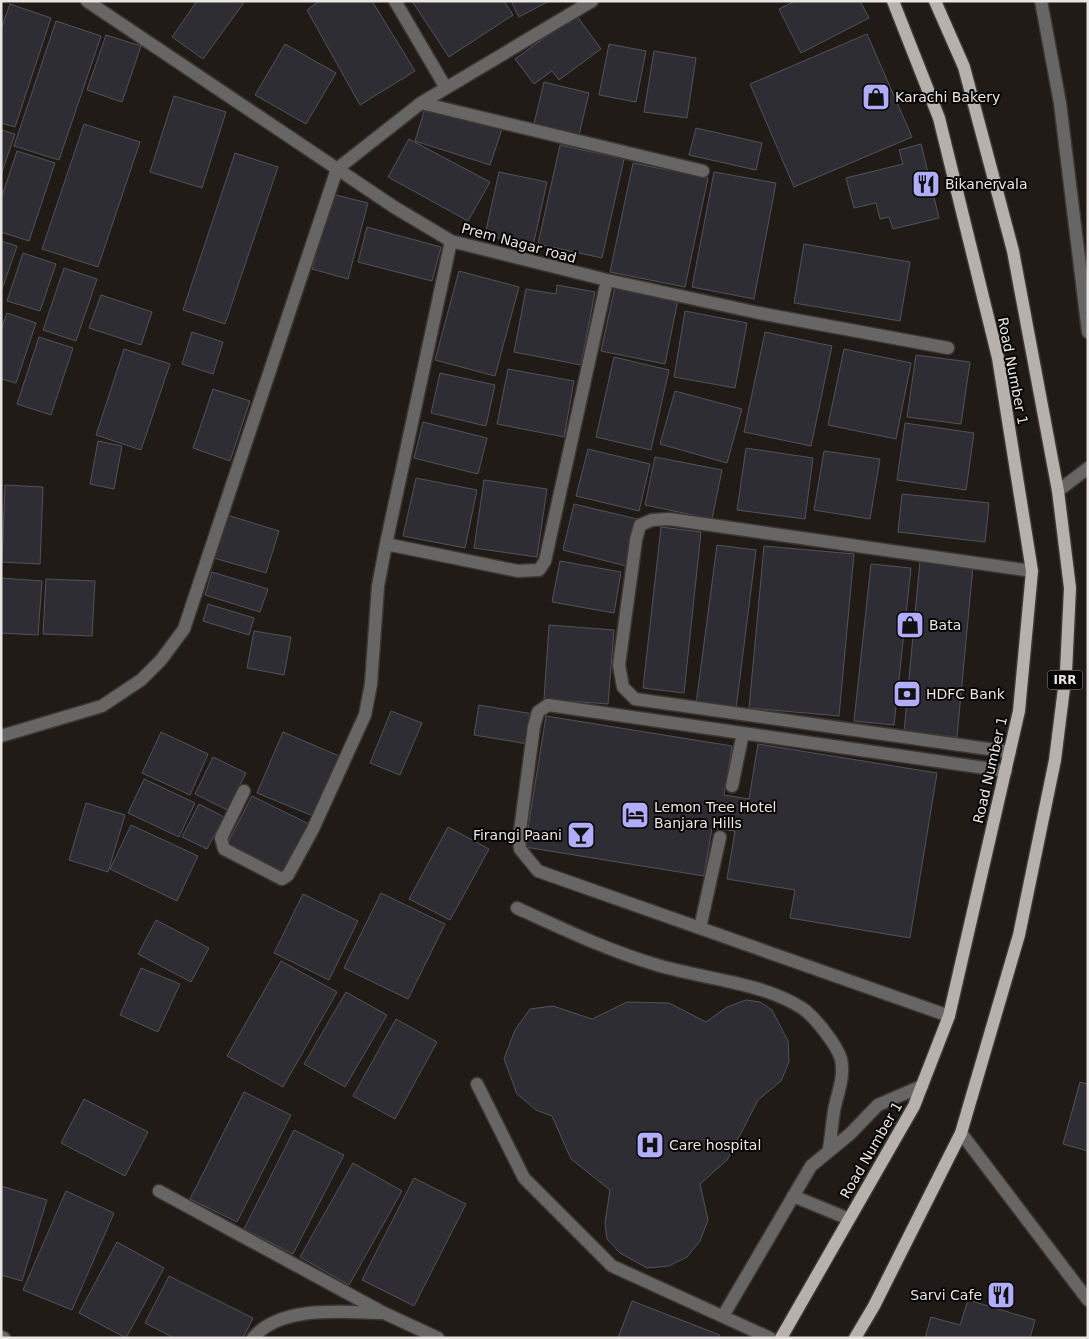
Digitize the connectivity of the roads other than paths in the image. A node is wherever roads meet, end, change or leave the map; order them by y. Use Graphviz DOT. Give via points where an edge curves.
graph roads {
  1 [pos="87,1"];
  2 [pos="395,1"];
  3 [pos="592,1"];
  4 [pos="893,1"];
  5 [pos="935,1"];
  6 [pos="1041,1"];
  7 [pos="446,88"];
  8 [pos="422,102"];
  9 [pos="337,169"];
  10 [pos="703,171"];
  11 [pos="451,241"];
  12 [pos="607,280"];
  13 [pos="1088,332"];
  14 [pos="948,348"];
  15 [pos="1088,468"];
  16 [pos="1058,491"];
  17 [pos="386,544"];
  18 [pos="1032,571"];
  19 [pos="743,733"];
  20 [pos="1,736"];
  21 [pos="1010,752"];
  22 [pos="1006,771"];
  23 [pos="732,786"];
  24 [pos="244,791"];
  25 [pos="720,838"];
  26 [pos="517,908"];
  27 [pos="700,928"];
  28 [pos="949,1016"];
  29 [pos="477,1084"];
  30 [pos="922,1086"];
  31 [pos="961,1134"];
  32 [pos="829,1149"];
  33 [pos="159,1191"];
  34 [pos="793,1196"];
  35 [pos="849,1220"];
  36 [pos="1088,1300"];
  37 [pos="384,1313"];
  38 [pos="723,1316"];
  39 [pos="253,1338"];
  40 [pos="438,1338"];
  41 [pos="770,1338"];
  42 [pos="781,1338"];
  43 [pos="854,1338"];
  1 -- 9 [label="street, Prem Nagar road"];
  2 -- 7 [label="street"];
  3 -- 7 [label="street"];
  4 -- 18 [label="main road, Road Number 1" via="939,118 996,348"];
  5 -- 16 [label="main road, Road Number 1 / IRR" via="964,67 1013,251"];
  6 -- 13 [label="street" via="1060,103"];
  7 -- 8 [label="street"];
  8 -- 9 [label="street"];
  8 -- 10 [label="street"];
  9 -- 11 [label="street, Prem Nagar road"];
  9 -- 20 [label="street" via="184,629 141,680 102,706"];
  11 -- 12 [label="street, Prem Nagar road"];
  11 -- 17 [label="street"];
  12 -- 14 [label="street, Prem Nagar road" via="769,315"];
  12 -- 17 [label="street" via="546,561 539,570 518,571"];
  15 -- 16 [label="street"];
  16 -- 31 [label="main road, Road Number 1 / IRR" via="1070,588 1066,672 1054,760 1019,935"];
  17 -- 24 [label="street" via="378,586 365,715 313,829 282,879 224,849 221,844"];
  18 -- 21 [label="main road, Road Number 1" via="1019,711"];
  18 -- 21 [label="street" via="668,519 652,520 640,525 636,540 619,665 623,687 635,699"];
  19 -- 22 [label="street"];
  19 -- 23 [label="street"];
  19 -- 27 [label="street" via="548,705 538,712 534,726 519,838 520,849 525,856 538,870"];
  21 -- 22 [label="main road, Road Number 1"];
  22 -- 28 [label="main road, Road Number 1"];
  25 -- 27 [label="street"];
  26 -- 32 [label="street" via="591,942 657,965 758,988 803,1009 831,1039 840,1059 841,1084"];
  27 -- 28 [label="street"];
  28 -- 30 [label="main road, Road Number 1"];
  29 -- 38 [label="street" via="524,1178 612,1266"];
  30 -- 32 [label="street" via="878,1106 850,1134"];
  30 -- 35 [label="main road, Road Number 1" via="914,1106"];
  31 -- 36 [label="street"];
  31 -- 43 [label="main road, Road Number 1 / IRR" via="874,1306"];
  32 -- 34 [label="street" via="811,1166"];
  33 -- 37 [label="street"];
  34 -- 35 [label="street"];
  34 -- 38 [label="street"];
  35 -- 42 [label="main road, Road Number 1"];
  37 -- 39 [label="street" via="309,1312 262,1327"];
  37 -- 40 [label="street"];
  38 -- 41 [label="street"];
}
